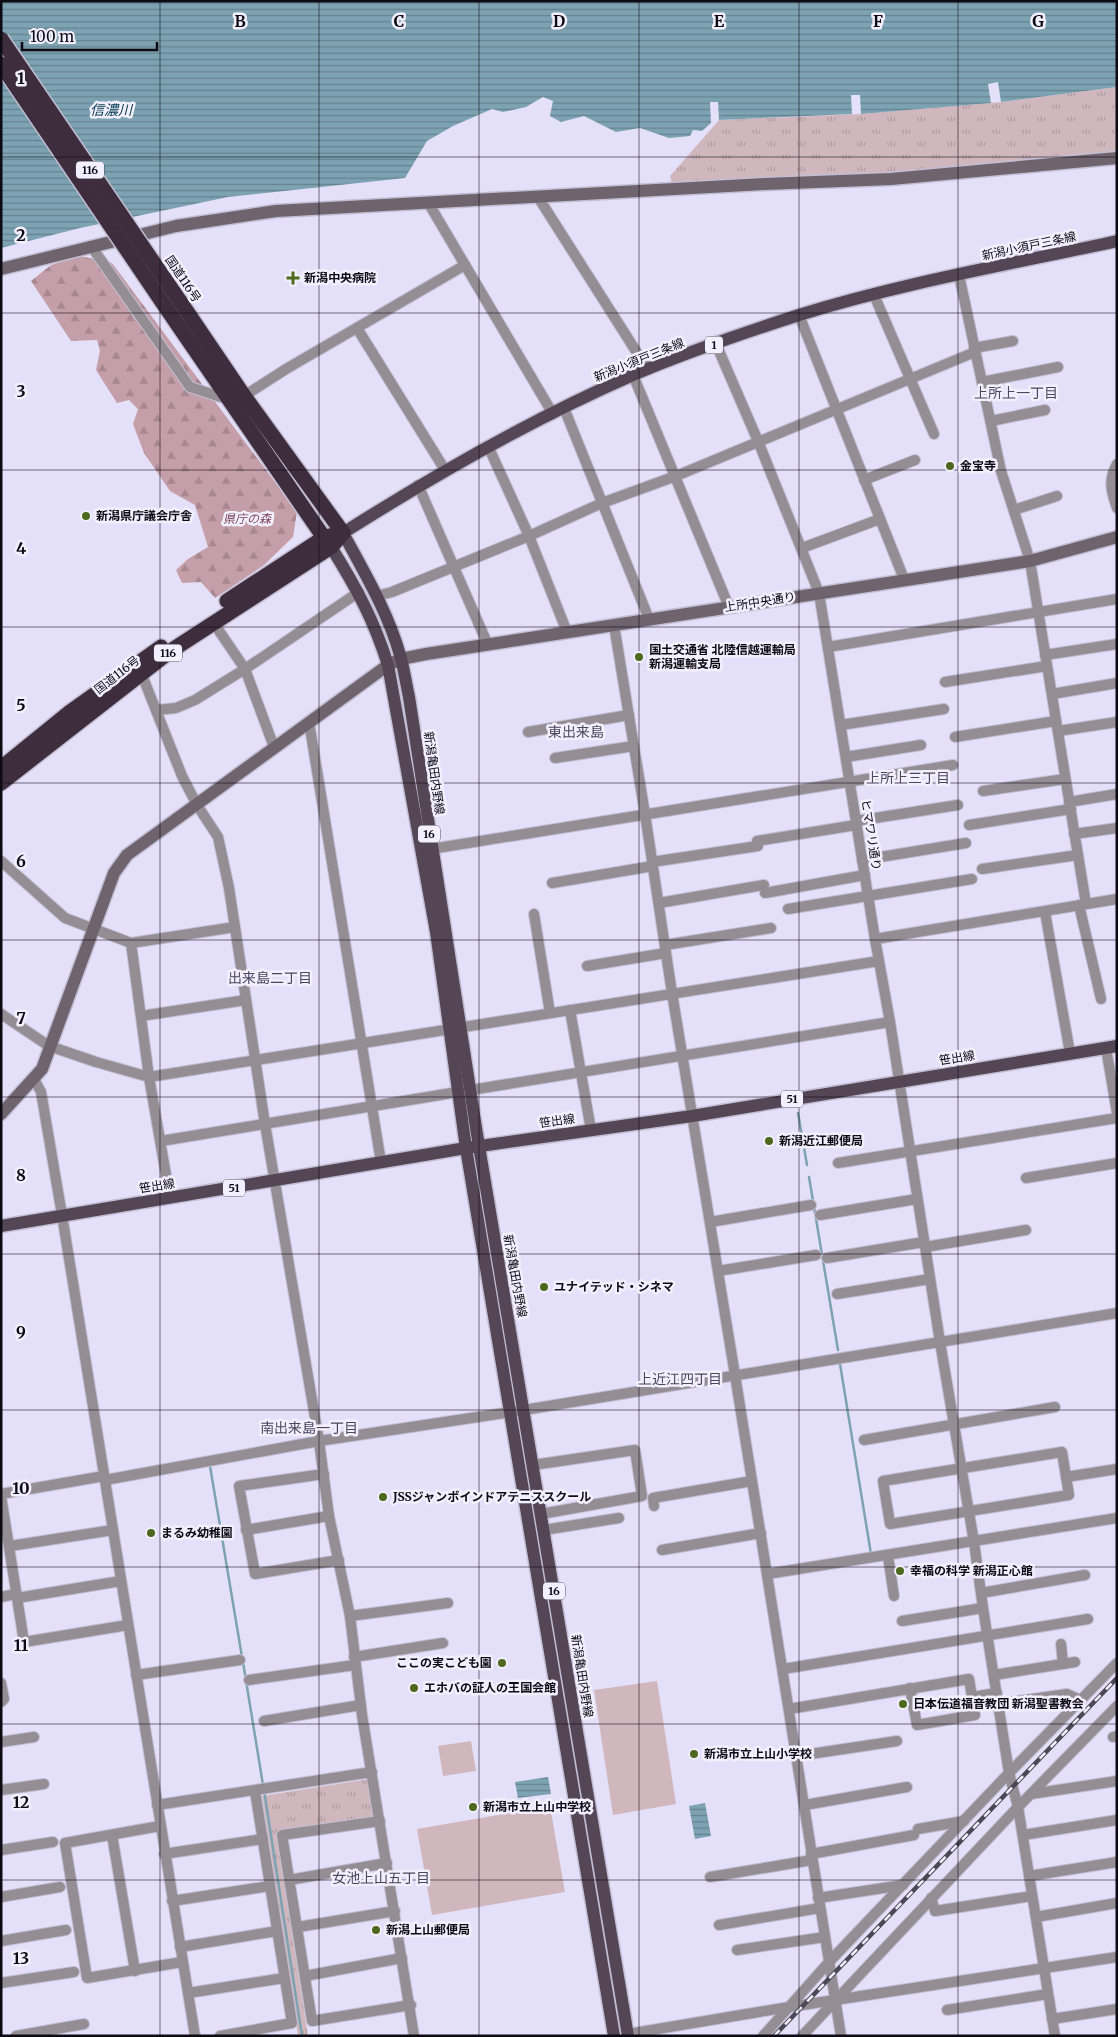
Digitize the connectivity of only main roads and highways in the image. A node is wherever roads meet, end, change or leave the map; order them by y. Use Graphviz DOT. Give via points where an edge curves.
graph roads {
  1 [pos="1,39"];
  2 [pos="1,64"];
  3 [pos="1117,241"];
  4 [pos="238,398"];
  5 [pos="343,533"];
  6 [pos="328,542"];
  7 [pos="1,768"];
  8 [pos="1,783"];
  9 [pos="455,1029"];
  10 [pos="1111,1047"];
  11 [pos="473,1147"];
  12 [pos="1,1226"];
  13 [pos="622,2035"];
  1 -- 4 [label="highway, 国道116号 / 116, bridge" via="179,300"];
  2 -- 4 [label="highway, 国道116号 / 116, bridge" via="167,310"];
  3 -- 5 [label="main road, 新潟小須戸三条線 / 1" via="959,275 799,315 633,375 488,446 418,485"];
  4 -- 5 [label="highway, 国道116号 / 116"];
  4 -- 6 [label="highway, 国道116号 / 116"];
  5 -- 6 [label="highway, 国道116号 / 116"];
  5 -- 9 [label="main road, 新潟亀田内野線 / 16" via="377,596 401,659"];
  6 -- 7 [label="highway, 国道116号 / 116" via="229,600 70,712"];
  6 -- 8 [label="highway, 国道116号 / 116" via="169,652"];
  6 -- 9 [label="main road, 新潟亀田内野線 / 16" via="359,592 377,630 388,665"];
  9 -- 11 [label="main road, 新潟亀田内野線 / 16" via="458,1092"];
  9 -- 11 [label="main road, 新潟亀田内野線 / 16" via="471,1090"];
  10 -- 11 [label="main road, 笹出線 / 51" via="692,1116"];
  11 -- 12 [label="main road, 笹出線 / 51"];
  11 -- 13 [label="main road, 新潟亀田内野線 / 16" via="511,1412"];
  11 -- 13 [label="main road, 新潟亀田内野線 / 16" via="524,1410"];
}
